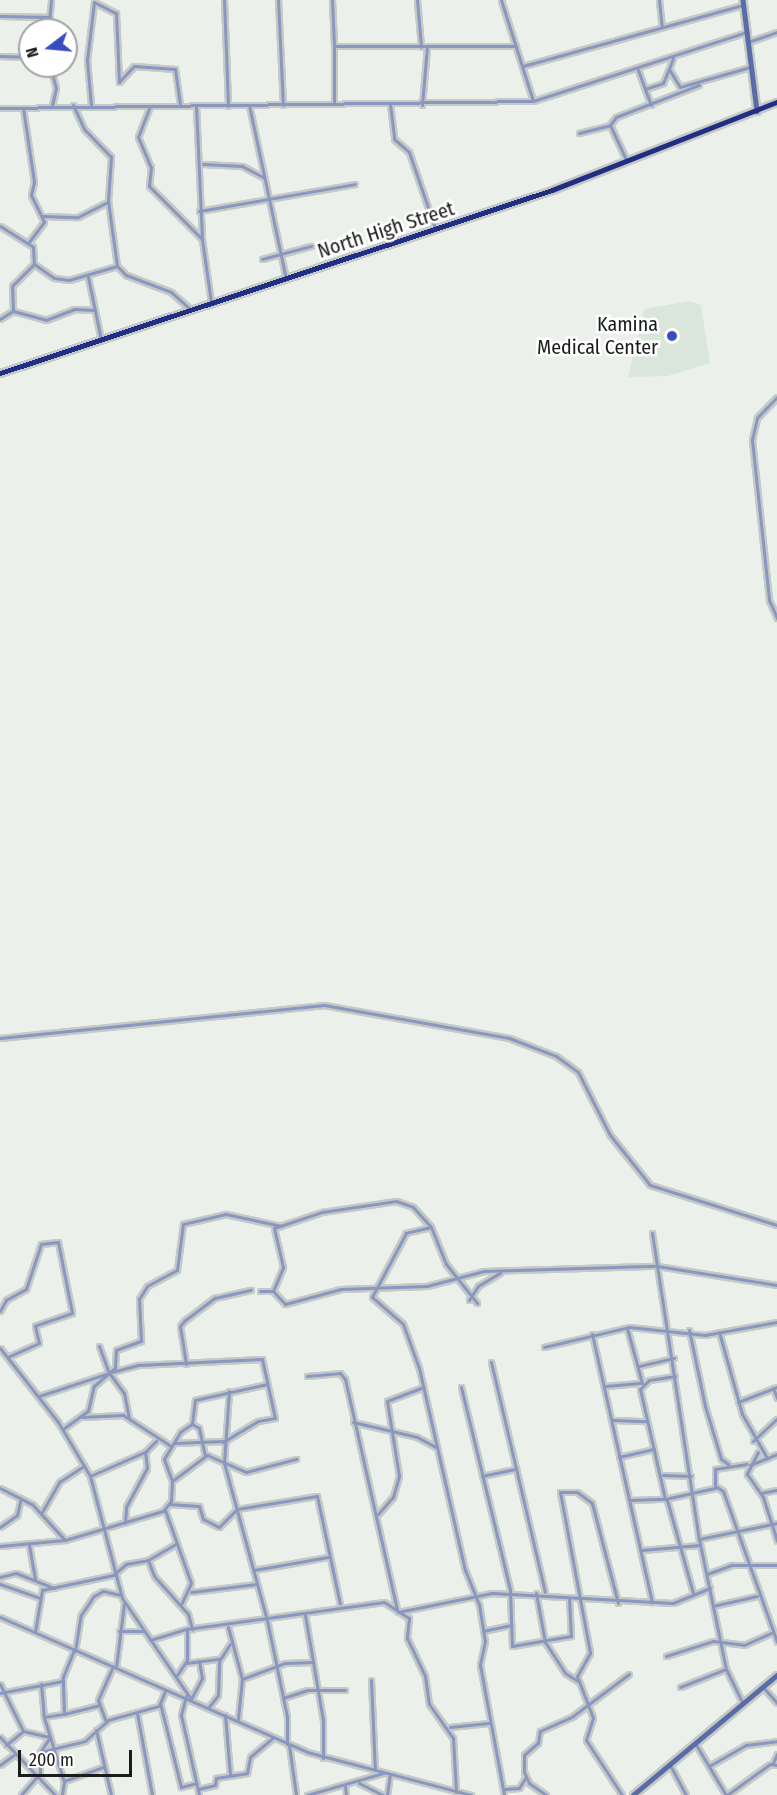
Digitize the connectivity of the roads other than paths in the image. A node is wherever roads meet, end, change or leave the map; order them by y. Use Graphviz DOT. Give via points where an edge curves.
graph roads {
  1 [pos="51,0"];
  2 [pos="225,0"];
  3 [pos="278,0"];
  4 [pos="332,0"];
  5 [pos="417,0"];
  6 [pos="501,0"];
  7 [pos="659,0"];
  8 [pos="743,3"];
  9 [pos="0,16"];
  10 [pos="50,17"];
  11 [pos="662,27"];
  12 [pos="747,32"];
  13 [pos="777,32"];
  14 [pos="748,42"];
  15 [pos="334,46"];
  16 [pos="516,46"];
  17 [pos="421,47"];
  18 [pos="427,47"];
  19 [pos="0,56"];
  20 [pos="18,57"];
  21 [pos="673,58"];
  22 [pos="523,66"];
  23 [pos="750,68"];
  24 [pos="669,69"];
  25 [pos="638,70"];
  26 [pos="53,78"];
  27 [pos="702,84"];
  28 [pos="645,89"];
  29 [pos="533,101"];
  30 [pos="777,102"];
  31 [pos="334,104"];
  32 [pos="390,104"];
  33 [pos="52,105"];
  34 [pos="73,105"];
  35 [pos="90,105"];
  36 [pos="150,105"];
  37 [pos="249,105"];
  38 [pos="283,105"];
  39 [pos="422,105"];
  40 [pos="651,105"];
  41 [pos="180,106"];
  42 [pos="196,106"];
  43 [pos="228,106"];
  44 [pos="0,108"];
  45 [pos="22,108"];
  46 [pos="757,111"];
  47 [pos="610,125"];
  48 [pos="579,133"];
  49 [pos="628,163"];
  50 [pos="202,164"];
  51 [pos="263,177"];
  52 [pos="355,184"];
  53 [pos="108,201"];
  54 [pos="267,202"];
  55 [pos="199,211"];
  56 [pos="42,216"];
  57 [pos="0,226"];
  58 [pos="436,230"];
  59 [pos="202,239"];
  60 [pos="28,243"];
  61 [pos="311,246"];
  62 [pos="279,255"];
  63 [pos="262,259"];
  64 [pos="34,264"];
  65 [pos="117,266"];
  66 [pos="88,277"];
  67 [pos="286,279"];
  68 [pos="211,303"];
  69 [pos="95,310"];
  70 [pos="191,310"];
  71 [pos="13,311"];
  72 [pos="0,319"];
  73 [pos="101,340"];
  74 [pos="0,373"];
  75 [pos="777,397"];
  76 [pos="769,600"];
  77 [pos="777,604"];
  78 [pos="777,618"];
  79 [pos="0,1038"];
  80 [pos="777,1225"];
  81 [pos="281,1226"];
  82 [pos="431,1227"];
  83 [pos="652,1233"];
  84 [pos="657,1266"];
  85 [pos="500,1273"];
  86 [pos="459,1275"];
  87 [pos="777,1285"];
  88 [pos="251,1290"];
  89 [pos="373,1290"];
  90 [pos="260,1291"];
  91 [pos="273,1291"];
  92 [pos="472,1292"];
  93 [pos="469,1300"];
  94 [pos="477,1303"];
  95 [pos="0,1311"];
  96 [pos="777,1322"];
  97 [pos="627,1328"];
  98 [pos="667,1328"];
  99 [pos="689,1330"];
  100 [pos="719,1332"];
  101 [pos="592,1334"];
  102 [pos="99,1346"];
  103 [pos="544,1347"];
  104 [pos="1,1351"];
  105 [pos="8,1357"];
  106 [pos="674,1358"];
  107 [pos="491,1362"];
  108 [pos="186,1364"];
  109 [pos="639,1366"];
  110 [pos="110,1373"];
  111 [pos="307,1376"];
  112 [pos="675,1376"];
  113 [pos="642,1383"];
  114 [pos="267,1384"];
  115 [pos="606,1386"];
  116 [pos="423,1387"];
  117 [pos="461,1387"];
  118 [pos="775,1388"];
  119 [pos="229,1390"];
  120 [pos="39,1396"];
  121 [pos="777,1398"];
  122 [pos="738,1402"];
  123 [pos="81,1417"];
  124 [pos="129,1418"];
  125 [pos="777,1419"];
  126 [pos="612,1420"];
  127 [pos="353,1421"];
  128 [pos="647,1421"];
  129 [pos="192,1424"];
  130 [pos="63,1429"];
  131 [pos="393,1434"];
  132 [pos="156,1441"];
  133 [pos="753,1441"];
  134 [pos="223,1442"];
  135 [pos="201,1443"];
  136 [pos="172,1444"];
  137 [pos="436,1448"];
  138 [pos="654,1449"];
  139 [pos="759,1450"];
  140 [pos="147,1451"];
  141 [pos="777,1454"];
  142 [pos="205,1456"];
  143 [pos="619,1457"];
  144 [pos="767,1458"];
  145 [pos="296,1459"];
  146 [pos="224,1463"];
  147 [pos="728,1464"];
  148 [pos="749,1465"];
  149 [pos="84,1466"];
  150 [pos="516,1469"];
  151 [pos="663,1475"];
  152 [pos="90,1476"];
  153 [pos="482,1476"];
  154 [pos="691,1476"];
  155 [pos="172,1481"];
  156 [pos="717,1487"];
  157 [pos="0,1488"];
  158 [pos="777,1490"];
  159 [pos="761,1493"];
  160 [pos="20,1497"];
  161 [pos="693,1497"];
  162 [pos="630,1500"];
  163 [pos="666,1500"];
  164 [pos="169,1503"];
  165 [pos="165,1509"];
  166 [pos="237,1509"];
  167 [pos="42,1512"];
  168 [pos="377,1514"];
  169 [pos="125,1523"];
  170 [pos="777,1523"];
  171 [pos="0,1527"];
  172 [pos="771,1527"];
  173 [pos="104,1530"];
  174 [pos="736,1531"];
  175 [pos="699,1539"];
  176 [pos="65,1540"];
  177 [pos="777,1540"];
  178 [pos="176,1544"];
  179 [pos="29,1545"];
  180 [pos="700,1545"];
  181 [pos="0,1546"];
  182 [pos="678,1548"];
  183 [pos="642,1550"];
  184 [pos="329,1557"];
  185 [pos="148,1560"];
  186 [pos="777,1564"];
  187 [pos="748,1566"];
  188 [pos="254,1570"];
  189 [pos="707,1574"];
  190 [pos="113,1575"];
  191 [pos="0,1577"];
  192 [pos="35,1579"];
  193 [pos="0,1584"];
  194 [pos="257,1584"];
  195 [pos="54,1588"];
  196 [pos="710,1588"];
  197 [pos="191,1592"];
  198 [pos="545,1592"];
  199 [pos="536,1593"];
  200 [pos="693,1593"];
  201 [pos="121,1595"];
  202 [pos="510,1595"];
  203 [pos="473,1596"];
  204 [pos="757,1596"];
  205 [pos="40,1598"];
  206 [pos="569,1599"];
  207 [pos="584,1602"];
  208 [pos="652,1602"];
  209 [pos="618,1603"];
  210 [pos="125,1604"];
  211 [pos="181,1604"];
  212 [pos="340,1605"];
  213 [pos="713,1606"];
  214 [pos="398,1612"];
  215 [pos="305,1614"];
  216 [pos="0,1617"];
  217 [pos="8,1620"];
  218 [pos="267,1620"];
  219 [pos="0,1624"];
  220 [pos="511,1625"];
  221 [pos="228,1627"];
  222 [pos="187,1629"];
  223 [pos="192,1629"];
  224 [pos="119,1631"];
  225 [pos="144,1631"];
  226 [pos="483,1631"];
  227 [pos="35,1632"];
  228 [pos="771,1633"];
  229 [pos="150,1640"];
  230 [pos="545,1642"];
  231 [pos="777,1642"];
  232 [pos="230,1644"];
  233 [pos="721,1644"];
  234 [pos="74,1650"];
  235 [pos="666,1656"];
  236 [pos="220,1659"];
  237 [pos="199,1661"];
  238 [pos="313,1662"];
  239 [pos="186,1663"];
  240 [pos="115,1667"];
  241 [pos="726,1669"];
  242 [pos="276,1670"];
  243 [pos="629,1674"];
  244 [pos="177,1675"];
  245 [pos="777,1676"];
  246 [pos="242,1679"];
  247 [pos="371,1680"];
  248 [pos="63,1681"];
  249 [pos="578,1681"];
  250 [pos="0,1684"];
  251 [pos="41,1684"];
  252 [pos="680,1687"];
  253 [pos="763,1687"];
  254 [pos="315,1689"];
  255 [pos="345,1690"];
  256 [pos="165,1691"];
  257 [pos="2,1693"];
  258 [pos="186,1696"];
  259 [pos="283,1698"];
  260 [pos="191,1699"];
  261 [pos="160,1703"];
  262 [pos="588,1703"];
  263 [pos="777,1703"];
  264 [pos="99,1704"];
  265 [pos="743,1704"];
  266 [pos="208,1708"];
  267 [pos="137,1713"];
  268 [pos="64,1714"];
  269 [pos="225,1714"];
  270 [pos="44,1717"];
  271 [pos="238,1719"];
  272 [pos="106,1722"];
  273 [pos="490,1724"];
  274 [pos="450,1727"];
  275 [pos="96,1730"];
  276 [pos="22,1731"];
  277 [pos="0,1737"];
  278 [pos="50,1737"];
  279 [pos="273,1738"];
  280 [pos="777,1741"];
  281 [pos="695,1743"];
  282 [pos="6,1745"];
  283 [pos="288,1745"];
  284 [pos="54,1749"];
  285 [pos="40,1752"];
  286 [pos="777,1754"];
  287 [pos="14,1755"];
  288 [pos="323,1758"];
  289 [pos="670,1764"];
  290 [pos="775,1764"];
  291 [pos="0,1765"];
  292 [pos="709,1766"];
  293 [pos="103,1767"];
  294 [pos="375,1770"];
  295 [pos="383,1773"];
  296 [pos="390,1774"];
  297 [pos="230,1776"];
  298 [pos="37,1777"];
  299 [pos="526,1777"];
  300 [pos="64,1781"];
  301 [pos="197,1783"];
  302 [pos="358,1783"];
  303 [pos="345,1786"];
  304 [pos="505,1789"];
  305 [pos="198,1790"];
  306 [pos="456,1792"];
  307 [pos="21,1795"];
  308 [pos="55,1795"];
  309 [pos="62,1795"];
  310 [pos="111,1795"];
  311 [pos="152,1795"];
  312 [pos="199,1795"];
  313 [pos="296,1795"];
  314 [pos="309,1795"];
  315 [pos="346,1795"];
  316 [pos="385,1795"];
  317 [pos="471,1795"];
  318 [pos="504,1795"];
  319 [pos="546,1795"];
  320 [pos="622,1795"];
  321 [pos="633,1795"];
  322 [pos="686,1795"];
  323 [pos="726,1795"];
  1 -- 10 [label="street"];
  2 -- 43 [label="street"];
  3 -- 38 [label="street"];
  4 -- 15 [label="street"];
  5 -- 17 [label="street"];
  6 -- 16 [label="street"];
  7 -- 11 [label="street"];
  8 -- 11 [label="street"];
  8 -- 12 [label="main road"];
  9 -- 10 [label="street"];
  11 -- 22 [label="street"];
  12 -- 14 [label="main road"];
  12 -- 21 [label="street"];
  13 -- 14 [label="street"];
  14 -- 23 [label="main road"];
  15 -- 17 [label="street"];
  15 -- 31 [label="street"];
  16 -- 18 [label="street"];
  16 -- 22 [label="street"];
  17 -- 18 [label="street"];
  18 -- 39 [label="street"];
  19 -- 20 [label="street"];
  21 -- 24 [label="street"];
  21 -- 25 [label="street"];
  22 -- 29 [label="street"];
  23 -- 27 [label="street"];
  23 -- 46 [label="main road"];
  24 -- 27 [label="street" via="680,87"];
  24 -- 28 [label="street" via="663,83"];
  25 -- 28 [label="street"];
  25 -- 29 [label="street"];
  26 -- 33 [label="street" via="56,88"];
  27 -- 40 [label="street"];
  28 -- 40 [label="street"];
  29 -- 39 [label="street"];
  30 -- 46 [label="highway, North High Street"];
  31 -- 32 [label="street"];
  31 -- 38 [label="street"];
  32 -- 39 [label="street"];
  32 -- 58 [label="street" via="394,139 409,152"];
  33 -- 34 [label="street"];
  33 -- 45 [label="street"];
  34 -- 35 [label="street"];
  34 -- 53 [label="street" via="84,129 111,156"];
  35 -- 36 [label="street"];
  35 -- 41 [label="street" via="87,60 94,2 116,13 119,82 134,66 175,69"];
  36 -- 41 [label="street"];
  36 -- 59 [label="street" via="138,137 151,167 149,186"];
  37 -- 38 [label="street"];
  37 -- 43 [label="street"];
  37 -- 51 [label="street"];
  40 -- 47 [label="street" via="616,117"];
  41 -- 42 [label="street"];
  42 -- 43 [label="street"];
  42 -- 50 [label="street"];
  44 -- 45 [label="street"];
  45 -- 56 [label="street" via="34,182 31,195"];
  46 -- 49 [label="highway, North High Street"];
  47 -- 48 [label="street"];
  47 -- 49 [label="street"];
  49 -- 58 [label="highway, North High Street"];
  50 -- 51 [label="street" via="242,166"];
  50 -- 55 [label="street"];
  51 -- 54 [label="street"];
  52 -- 54 [label="street"];
  53 -- 56 [label="street" via="78,217"];
  53 -- 65 [label="street"];
  54 -- 55 [label="street"];
  54 -- 62 [label="street"];
  55 -- 59 [label="street"];
  56 -- 60 [label="street" via="43,226"];
  57 -- 60 [label="street"];
  58 -- 67 [label="highway, North High Street"];
  59 -- 68 [label="street"];
  60 -- 64 [label="street" via="35,251"];
  61 -- 62 [label="street"];
  62 -- 63 [label="street"];
  62 -- 67 [label="street"];
  64 -- 66 [label="street" via="54,278"];
  64 -- 71 [label="street" via="12,286"];
  65 -- 66 [label="street"];
  65 -- 70 [label="street" via="126,275 171,292"];
  66 -- 69 [label="street"];
  67 -- 68 [label="highway, North High Street"];
  68 -- 70 [label="highway, North High Street"];
  69 -- 71 [label="street" via="74,309 46,320"];
  69 -- 73 [label="street"];
  70 -- 73 [label="highway, North High Street"];
  71 -- 72 [label="street"];
  73 -- 74 [label="highway, North High Street"];
  75 -- 76 [label="street" via="757,418 752,440"];
  76 -- 77 [label="street"];
  76 -- 78 [label="street"];
  79 -- 80 [label="street" via="324,1005 508,1038 556,1056 578,1072 610,1135 644,1180 676,1197"];
  81 -- 82 [label="street" via="322,1212 396,1201 413,1207"];
  81 -- 91 [label="street" via="274,1228 283,1275"];
  81 -- 110 [label="street" via="226,1214 183,1224 179,1267 143,1291 138,1307 141,1341 116,1350"];
  82 -- 86 [label="street" via="446,1264"];
  82 -- 89 [label="street" via="407,1232"];
  83 -- 84 [label="street"];
  84 -- 85 [label="street"];
  84 -- 87 [label="street"];
  84 -- 98 [label="street"];
  85 -- 86 [label="street"];
  85 -- 92 [label="street"];
  86 -- 89 [label="street" via="427,1286"];
  86 -- 92 [label="street"];
  88 -- 108 [label="street" via="215,1298 184,1321 180,1326"];
  89 -- 91 [label="street" via="341,1289 285,1304"];
  89 -- 116 [label="street" via="375,1304 403,1324"];
  90 -- 91 [label="street"];
  92 -- 93 [label="street"];
  92 -- 94 [label="street"];
  95 -- 105 [label="street" via="26,1289 41,1244 58,1242 72,1312 35,1326 39,1343"];
  96 -- 100 [label="street"];
  97 -- 98 [label="street"];
  97 -- 101 [label="street"];
  97 -- 109 [label="street"];
  98 -- 99 [label="street"];
  98 -- 106 [label="street"];
  99 -- 100 [label="street" via="705,1335"];
  99 -- 147 [label="street" via="705,1406 721,1459"];
  100 -- 122 [label="street"];
  101 -- 103 [label="street"];
  101 -- 115 [label="street"];
  102 -- 110 [label="street"];
  104 -- 105 [label="street"];
  105 -- 120 [label="street"];
  106 -- 109 [label="street"];
  106 -- 112 [label="street"];
  107 -- 150 [label="street"];
  108 -- 110 [label="street"];
  108 -- 114 [label="street" via="262,1359"];
  109 -- 113 [label="street"];
  110 -- 120 [label="street"];
  110 -- 123 [label="street" via="94,1386"];
  110 -- 124 [label="street" via="124,1393"];
  111 -- 127 [label="street" via="342,1374"];
  112 -- 113 [label="street"];
  112 -- 154 [label="street"];
  113 -- 115 [label="street"];
  113 -- 128 [label="street"];
  114 -- 119 [label="street"];
  114 -- 134 [label="street" via="275,1418 258,1421"];
  115 -- 126 [label="street"];
  116 -- 131 [label="street" via="388,1399"];
  116 -- 137 [label="street"];
  117 -- 153 [label="street"];
  118 -- 121 [label="street"];
  118 -- 122 [label="street"];
  119 -- 129 [label="street" via="195,1400"];
  119 -- 134 [label="street"];
  120 -- 130 [label="street"];
  122 -- 133 [label="street"];
  123 -- 124 [label="street"];
  123 -- 130 [label="street"];
  124 -- 132 [label="street"];
  125 -- 133 [label="street"];
  126 -- 128 [label="street"];
  126 -- 143 [label="street"];
  127 -- 131 [label="street"];
  127 -- 168 [label="street"];
  128 -- 138 [label="street"];
  129 -- 135 [label="street" via="199,1428"];
  129 -- 136 [label="street"];
  130 -- 149 [label="street"];
  131 -- 137 [label="street" via="417,1437"];
  131 -- 168 [label="street" via="399,1476 393,1497"];
  132 -- 136 [label="street"];
  132 -- 140 [label="street"];
  133 -- 139 [label="street"];
  134 -- 135 [label="street"];
  134 -- 146 [label="street"];
  135 -- 136 [label="street"];
  135 -- 142 [label="street"];
  136 -- 155 [label="street" via="164,1462"];
  137 -- 203 [label="street"];
  138 -- 143 [label="street"];
  138 -- 151 [label="street"];
  139 -- 144 [label="street"];
  139 -- 148 [label="street"];
  140 -- 152 [label="street"];
  140 -- 169 [label="street" via="147,1468 126,1507"];
  141 -- 144 [label="street"];
  142 -- 146 [label="street"];
  142 -- 155 [label="street"];
  143 -- 162 [label="street"];
  144 -- 148 [label="street"];
  145 -- 146 [label="street" via="246,1472"];
  146 -- 166 [label="street"];
  147 -- 148 [label="street"];
  147 -- 156 [label="street" via="712,1473"];
  148 -- 159 [label="street" via="748,1478"];
  149 -- 152 [label="street"];
  149 -- 167 [label="street" via="58,1482"];
  150 -- 153 [label="street"];
  150 -- 198 [label="street"];
  151 -- 154 [label="street"];
  151 -- 163 [label="street"];
  152 -- 173 [label="street"];
  153 -- 202 [label="street"];
  154 -- 161 [label="street"];
  155 -- 164 [label="street"];
  156 -- 161 [label="street"];
  156 -- 174 [label="street"];
  157 -- 160 [label="street"];
  158 -- 159 [label="street"];
  159 -- 172 [label="street"];
  160 -- 167 [label="street"];
  160 -- 171 [label="street" via="17,1515"];
  161 -- 163 [label="street"];
  161 -- 175 [label="street"];
  162 -- 163 [label="street"];
  162 -- 183 [label="street"];
  163 -- 182 [label="street"];
  164 -- 165 [label="street"];
  164 -- 166 [label="street" via="199,1506 203,1519 219,1527"];
  165 -- 169 [label="street"];
  165 -- 178 [label="street"];
  166 -- 184 [label="street" via="317,1496 325,1514"];
  166 -- 188 [label="street"];
  167 -- 176 [label="street"];
  168 -- 214 [label="street"];
  169 -- 173 [label="street"];
  170 -- 172 [label="street"];
  172 -- 174 [label="street"];
  172 -- 177 [label="street"];
  173 -- 176 [label="street"];
  173 -- 190 [label="street"];
  174 -- 175 [label="street"];
  174 -- 187 [label="street"];
  175 -- 180 [label="street"];
  176 -- 179 [label="street"];
  178 -- 185 [label="street"];
  178 -- 197 [label="street"];
  179 -- 181 [label="street"];
  179 -- 192 [label="street"];
  180 -- 182 [label="street"];
  180 -- 189 [label="street"];
  182 -- 183 [label="street"];
  182 -- 200 [label="street"];
  183 -- 208 [label="street"];
  184 -- 188 [label="street"];
  184 -- 212 [label="street"];
  185 -- 190 [label="street" via="126,1564"];
  185 -- 211 [label="street" via="160,1585"];
  186 -- 187 [label="street"];
  187 -- 189 [label="street"];
  187 -- 204 [label="street"];
  188 -- 194 [label="street"];
  189 -- 196 [label="street"];
  190 -- 195 [label="street"];
  190 -- 201 [label="street"];
  191 -- 192 [label="street" via="16,1573"];
  192 -- 195 [label="street"];
  193 -- 205 [label="street"];
  194 -- 197 [label="street"];
  194 -- 218 [label="street"];
  195 -- 205 [label="street" via="42,1590"];
  196 -- 200 [label="street"];
  196 -- 213 [label="street"];
  197 -- 211 [label="street"];
  198 -- 199 [label="street"];
  198 -- 206 [label="street"];
  199 -- 202 [label="street"];
  199 -- 230 [label="street"];
  200 -- 208 [label="street" via="681,1602"];
  201 -- 210 [label="street"];
  201 -- 234 [label="street" via="103,1591 94,1596 81,1615"];
  202 -- 203 [label="street"];
  202 -- 220 [label="street"];
  203 -- 214 [label="street"];
  203 -- 226 [label="street"];
  204 -- 213 [label="street"];
  204 -- 228 [label="street"];
  205 -- 227 [label="street"];
  206 -- 207 [label="street"];
  206 -- 230 [label="street" via="571,1636"];
  207 -- 209 [label="street"];
  207 -- 209 [label="street" via="560,1492 577,1492 592,1503"];
  207 -- 249 [label="street" via="590,1653"];
  208 -- 209 [label="street"];
  210 -- 224 [label="street"];
  210 -- 225 [label="street"];
  211 -- 223 [label="street"];
  212 -- 214 [label="street" via="384,1602"];
  212 -- 215 [label="street"];
  213 -- 233 [label="street"];
  214 -- 274 [label="street" via="411,1625 408,1638 425,1676 431,1707"];
  215 -- 218 [label="street"];
  215 -- 238 [label="street"];
  216 -- 217 [label="street"];
  217 -- 219 [label="street"];
  217 -- 227 [label="street"];
  218 -- 221 [label="street"];
  218 -- 242 [label="street"];
  220 -- 226 [label="street"];
  220 -- 230 [label="street" via="512,1646"];
  221 -- 223 [label="street"];
  221 -- 232 [label="street"];
  222 -- 223 [label="street"];
  222 -- 229 [label="street"];
  222 -- 239 [label="street"];
  224 -- 225 [label="street"];
  224 -- 240 [label="street"];
  225 -- 229 [label="street"];
  226 -- 273 [label="street" via="480,1665"];
  227 -- 234 [label="street"];
  228 -- 231 [label="street"];
  228 -- 233 [label="street" via="744,1645"];
  229 -- 244 [label="street"];
  230 -- 249 [label="street" via="565,1673"];
  232 -- 236 [label="street"];
  232 -- 246 [label="street"];
  233 -- 235 [label="street" via="704,1642"];
  233 -- 241 [label="street"];
  234 -- 240 [label="street"];
  234 -- 248 [label="street"];
  236 -- 237 [label="street"];
  236 -- 266 [label="street" via="218,1695"];
  237 -- 239 [label="street"];
  237 -- 260 [label="street" via="202,1678"];
  238 -- 242 [label="street" via="285,1663"];
  238 -- 254 [label="street"];
  239 -- 244 [label="street"];
  240 -- 256 [label="street"];
  240 -- 264 [label="street"];
  241 -- 252 [label="street"];
  241 -- 265 [label="street"];
  242 -- 246 [label="street"];
  242 -- 259 [label="street"];
  243 -- 262 [label="street"];
  244 -- 260 [label="street"];
  245 -- 253 [label="main road"];
  246 -- 271 [label="street"];
  247 -- 294 [label="street"];
  248 -- 251 [label="street"];
  248 -- 268 [label="street"];
  249 -- 262 [label="street"];
  250 -- 257 [label="street"];
  251 -- 257 [label="street"];
  251 -- 270 [label="street"];
  253 -- 263 [label="street"];
  253 -- 265 [label="main road"];
  254 -- 255 [label="street"];
  254 -- 259 [label="street"];
  254 -- 288 [label="street"];
  256 -- 258 [label="street"];
  256 -- 261 [label="street"];
  257 -- 276 [label="street"];
  258 -- 260 [label="street"];
  258 -- 301 [label="street" via="181,1715"];
  259 -- 283 [label="street"];
  260 -- 266 [label="street"];
  261 -- 267 [label="street"];
  261 -- 301 [label="street" via="181,1787"];
  262 -- 299 [label="street" via="573,1716 540,1731 536,1745 524,1755"];
  262 -- 320 [label="street" via="592,1718 586,1740"];
  264 -- 268 [label="street"];
  264 -- 272 [label="street"];
  265 -- 281 [label="main road"];
  266 -- 269 [label="street"];
  267 -- 272 [label="street"];
  267 -- 311 [label="street"];
  268 -- 270 [label="street"];
  269 -- 271 [label="street"];
  269 -- 297 [label="street"];
  270 -- 278 [label="street"];
  271 -- 279 [label="street"];
  272 -- 275 [label="street"];
  273 -- 274 [label="street"];
  273 -- 304 [label="street"];
  274 -- 306 [label="street"];
  275 -- 284 [label="street" via="85,1741"];
  275 -- 293 [label="street"];
  276 -- 278 [label="street"];
  276 -- 282 [label="street"];
  277 -- 282 [label="street"];
  278 -- 284 [label="street"];
  278 -- 285 [label="street"];
  279 -- 283 [label="street"];
  279 -- 297 [label="street" via="250,1757 247,1773"];
  280 -- 292 [label="street" via="746,1745"];
  281 -- 289 [label="main road"];
  281 -- 292 [label="street"];
  282 -- 287 [label="street"];
  283 -- 288 [label="street"];
  283 -- 313 [label="street"];
  284 -- 285 [label="street"];
  284 -- 300 [label="street"];
  285 -- 298 [label="street"];
  286 -- 290 [label="street"];
  287 -- 291 [label="street"];
  287 -- 298 [label="street"];
  288 -- 294 [label="street"];
  289 -- 321 [label="main road"];
  289 -- 322 [label="street"];
  290 -- 323 [label="street"];
  292 -- 323 [label="street"];
  293 -- 300 [label="street"];
  293 -- 310 [label="street"];
  294 -- 295 [label="street"];
  295 -- 296 [label="street"];
  295 -- 302 [label="street"];
  296 -- 306 [label="street"];
  296 -- 316 [label="street"];
  297 -- 305 [label="street"];
  298 -- 307 [label="street"];
  298 -- 308 [label="street"];
  299 -- 304 [label="street" via="519,1788"];
  299 -- 319 [label="street"];
  300 -- 309 [label="street"];
  301 -- 305 [label="street"];
  302 -- 303 [label="street"];
  302 -- 316 [label="street"];
  303 -- 314 [label="street"];
  303 -- 315 [label="street"];
  304 -- 318 [label="street"];
  305 -- 312 [label="street"];
  306 -- 317 [label="street"];
}
